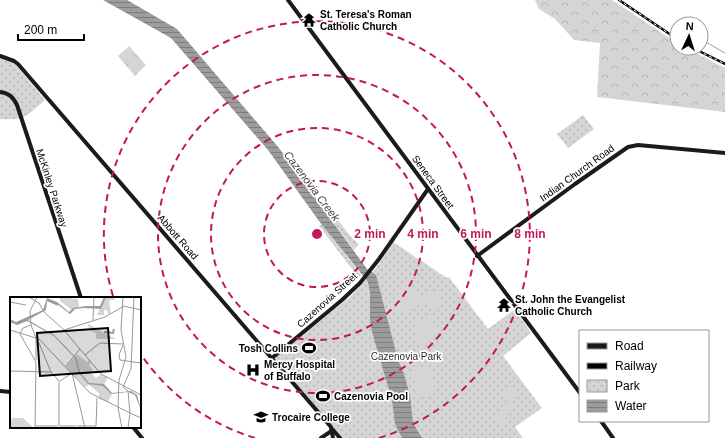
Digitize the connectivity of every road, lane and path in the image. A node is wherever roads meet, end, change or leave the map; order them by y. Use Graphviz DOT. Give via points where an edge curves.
graph roads {
  1 [pos="288,0"];
  2 [pos="0,56"];
  3 [pos="0,92"];
  4 [pos="725,153"];
  5 [pos="428,189"];
  6 [pos="478,256"];
  7 [pos="81,297"];
  8 [pos="272,358"];
  9 [pos="0,391"];
  10 [pos="10,392"];
  11 [pos="579,392"];
  12 [pos="602,422"];
  13 [pos="134,428"];
  14 [pos="333,430"];
  15 [pos="142,438"];
  16 [pos="321,438"];
  17 [pos="333,438"];
  18 [pos="340,438"];
  19 [pos="613,438"];
  1 -- 5 [label="street, Seneca Street"];
  2 -- 8 [label="street, Abbott Road" via="18,64"];
  3 -- 7 [label="street, McKinley Parkway" via="10,95 17,105"];
  4 -- 6 [label="street, Indian Church Road" via="638,145 628,147"];
  5 -- 6 [label="street, Seneca Street"];
  5 -- 8 [label="street, Cazenovia Street" via="363,279 342,300"];
  6 -- 11 [label="street, Seneca Street"];
  8 -- 14 [label="street, Abbott Road"];
  9 -- 10 [label="street"];
  12 -- 19 [label="street"];
  13 -- 15 [label="street"];
  14 -- 16 [label="street"];
  14 -- 17 [label="street"];
  14 -- 18 [label="street, Abbott Road"];
}
